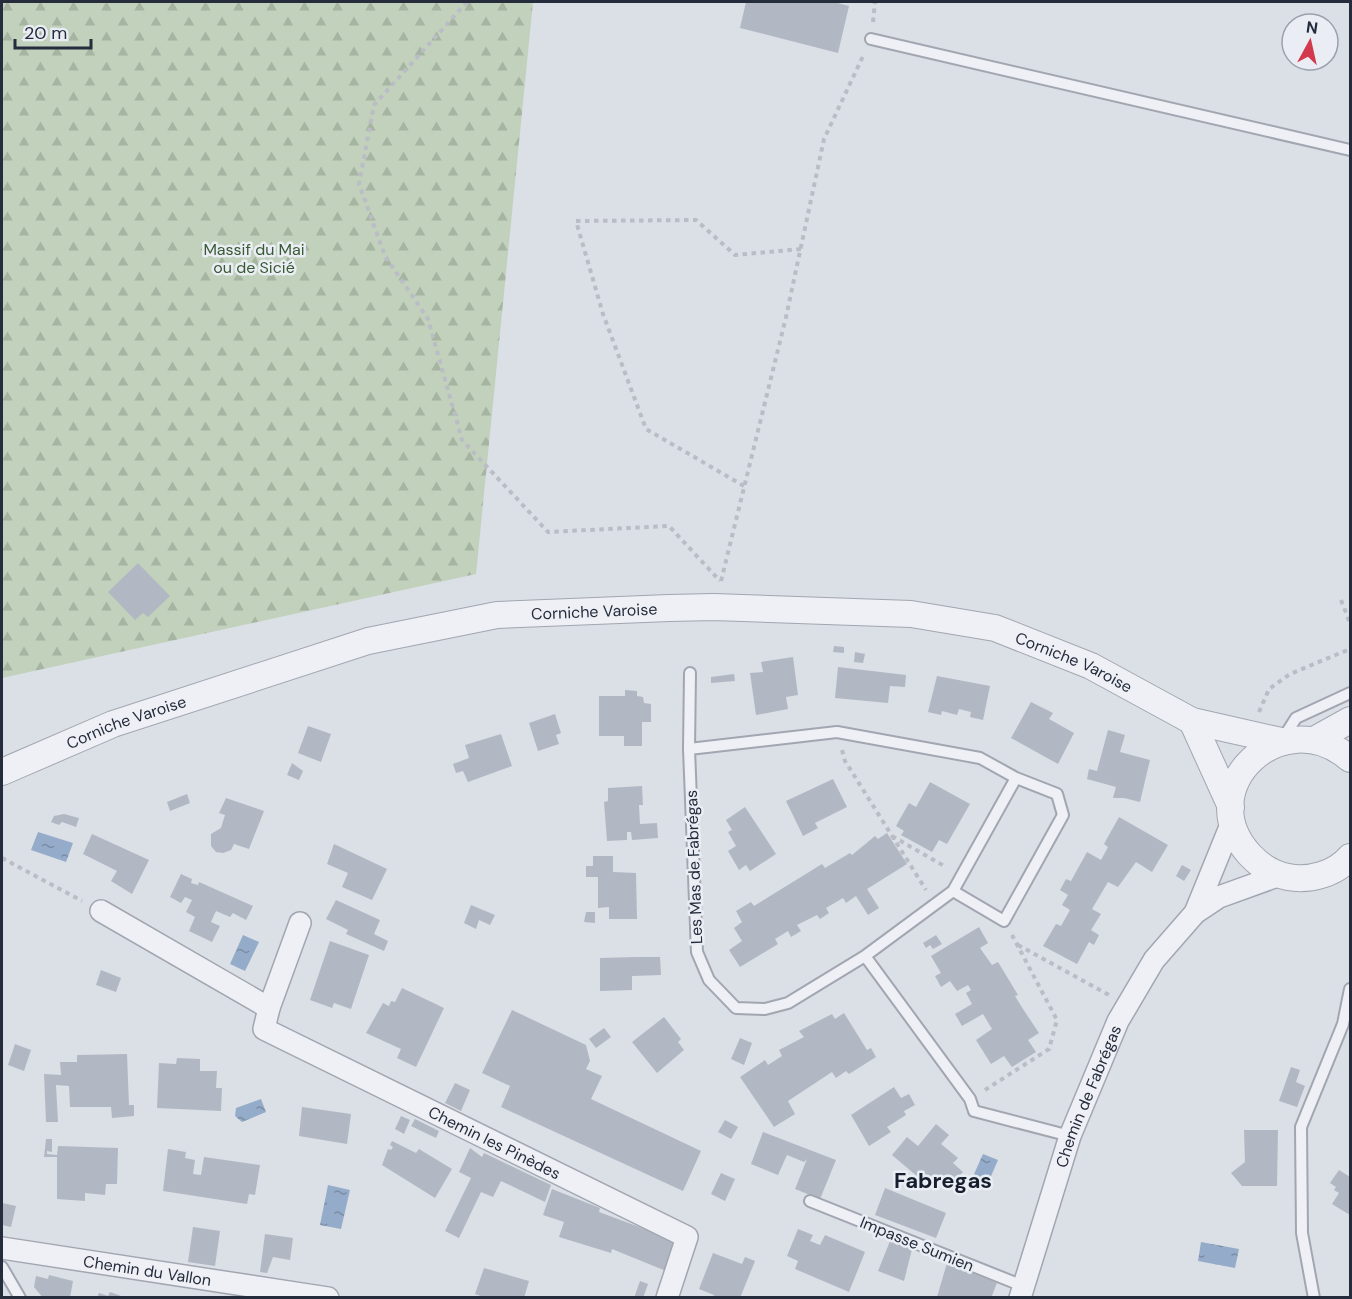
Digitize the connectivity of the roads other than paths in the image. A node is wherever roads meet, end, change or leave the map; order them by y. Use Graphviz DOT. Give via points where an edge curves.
graph roads {
  1 [pos="871,39"];
  2 [pos="1350,150"];
  3 [pos="690,673"];
  4 [pos="1350,693"];
  5 [pos="1350,720"];
  6 [pos="1192,721"];
  7 [pos="1314,740"];
  8 [pos="1281,741"];
  9 [pos="689,749"];
  10 [pos="1346,751"];
  11 [pos="2,772"];
  12 [pos="1016,778"];
  13 [pos="1231,814"];
  14 [pos="1350,857"];
  15 [pos="1280,875"];
  16 [pos="953,891"];
  17 [pos="100,911"];
  18 [pos="1195,914"];
  19 [pos="300,923"];
  20 [pos="865,956"];
  21 [pos="1350,989"];
  22 [pos="268,1008"];
  23 [pos="1070,1136"];
  24 [pos="810,1202"];
  25 [pos="2,1248"];
  26 [pos="2,1267"];
  27 [pos="1022,1292"];
  28 [pos="20,1298"];
  29 [pos="328,1298"];
  30 [pos="667,1298"];
  31 [pos="1314,1298"];
  1 -- 2 [label="lane"];
  3 -- 9 [label="lane, Les Mas de Fabrégas"];
  4 -- 8 [label="lane" via="1296,718"];
  5 -- 7 [label="street"];
  6 -- 8 [label="street, Corniche Varoise"];
  6 -- 11 [label="street, Corniche Varoise" via="1091,666 995,628 911,614 714,607 496,615 368,640 113,724"];
  6 -- 13 [label="street"];
  7 -- 8 [label="street, Corniche Varoise"];
  7 -- 10 [label="street"];
  8 -- 13 [label="street" via="1251,759 1237,781"];
  9 -- 12 [label="lane" via="837,732 980,758"];
  9 -- 20 [label="lane, Les Mas de Fabrégas" via="697,952 709,980 736,1008 765,1009 788,1004"];
  12 -- 16 [label="lane, Les Mas de Fabrégas"];
  12 -- 16 [label="lane" via="1057,794 1063,815 1004,921"];
  13 -- 15 [label="street" via="1241,845 1258,864"];
  13 -- 18 [label="street, Chemin de Fabrégas"];
  14 -- 15 [label="street" via="1332,871 1315,877 1297,879"];
  15 -- 18 [label="street, Chemin de Fabrégas" via="1220,897"];
  16 -- 20 [label="lane, Les Mas de Fabrégas"];
  17 -- 22 [label="street"];
  18 -- 23 [label="street, Chemin de Fabrégas" via="1154,960 1118,1021"];
  19 -- 22 [label="street, Chemin les Pinèdes"];
  20 -- 23 [label="lane" via="970,1099 974,1111"];
  21 -- 31 [label="lane" via="1342,1024 1301,1127 1302,1233"];
  22 -- 30 [label="street, Chemin les Pinèdes" via="264,1029 687,1238"];
  23 -- 27 [label="street, Chemin de Fabrégas"];
  24 -- 27 [label="lane, Impasse Sumien"];
  25 -- 29 [label="street, Chemin du Vallon"];
  26 -- 28 [label="lane"];
}
